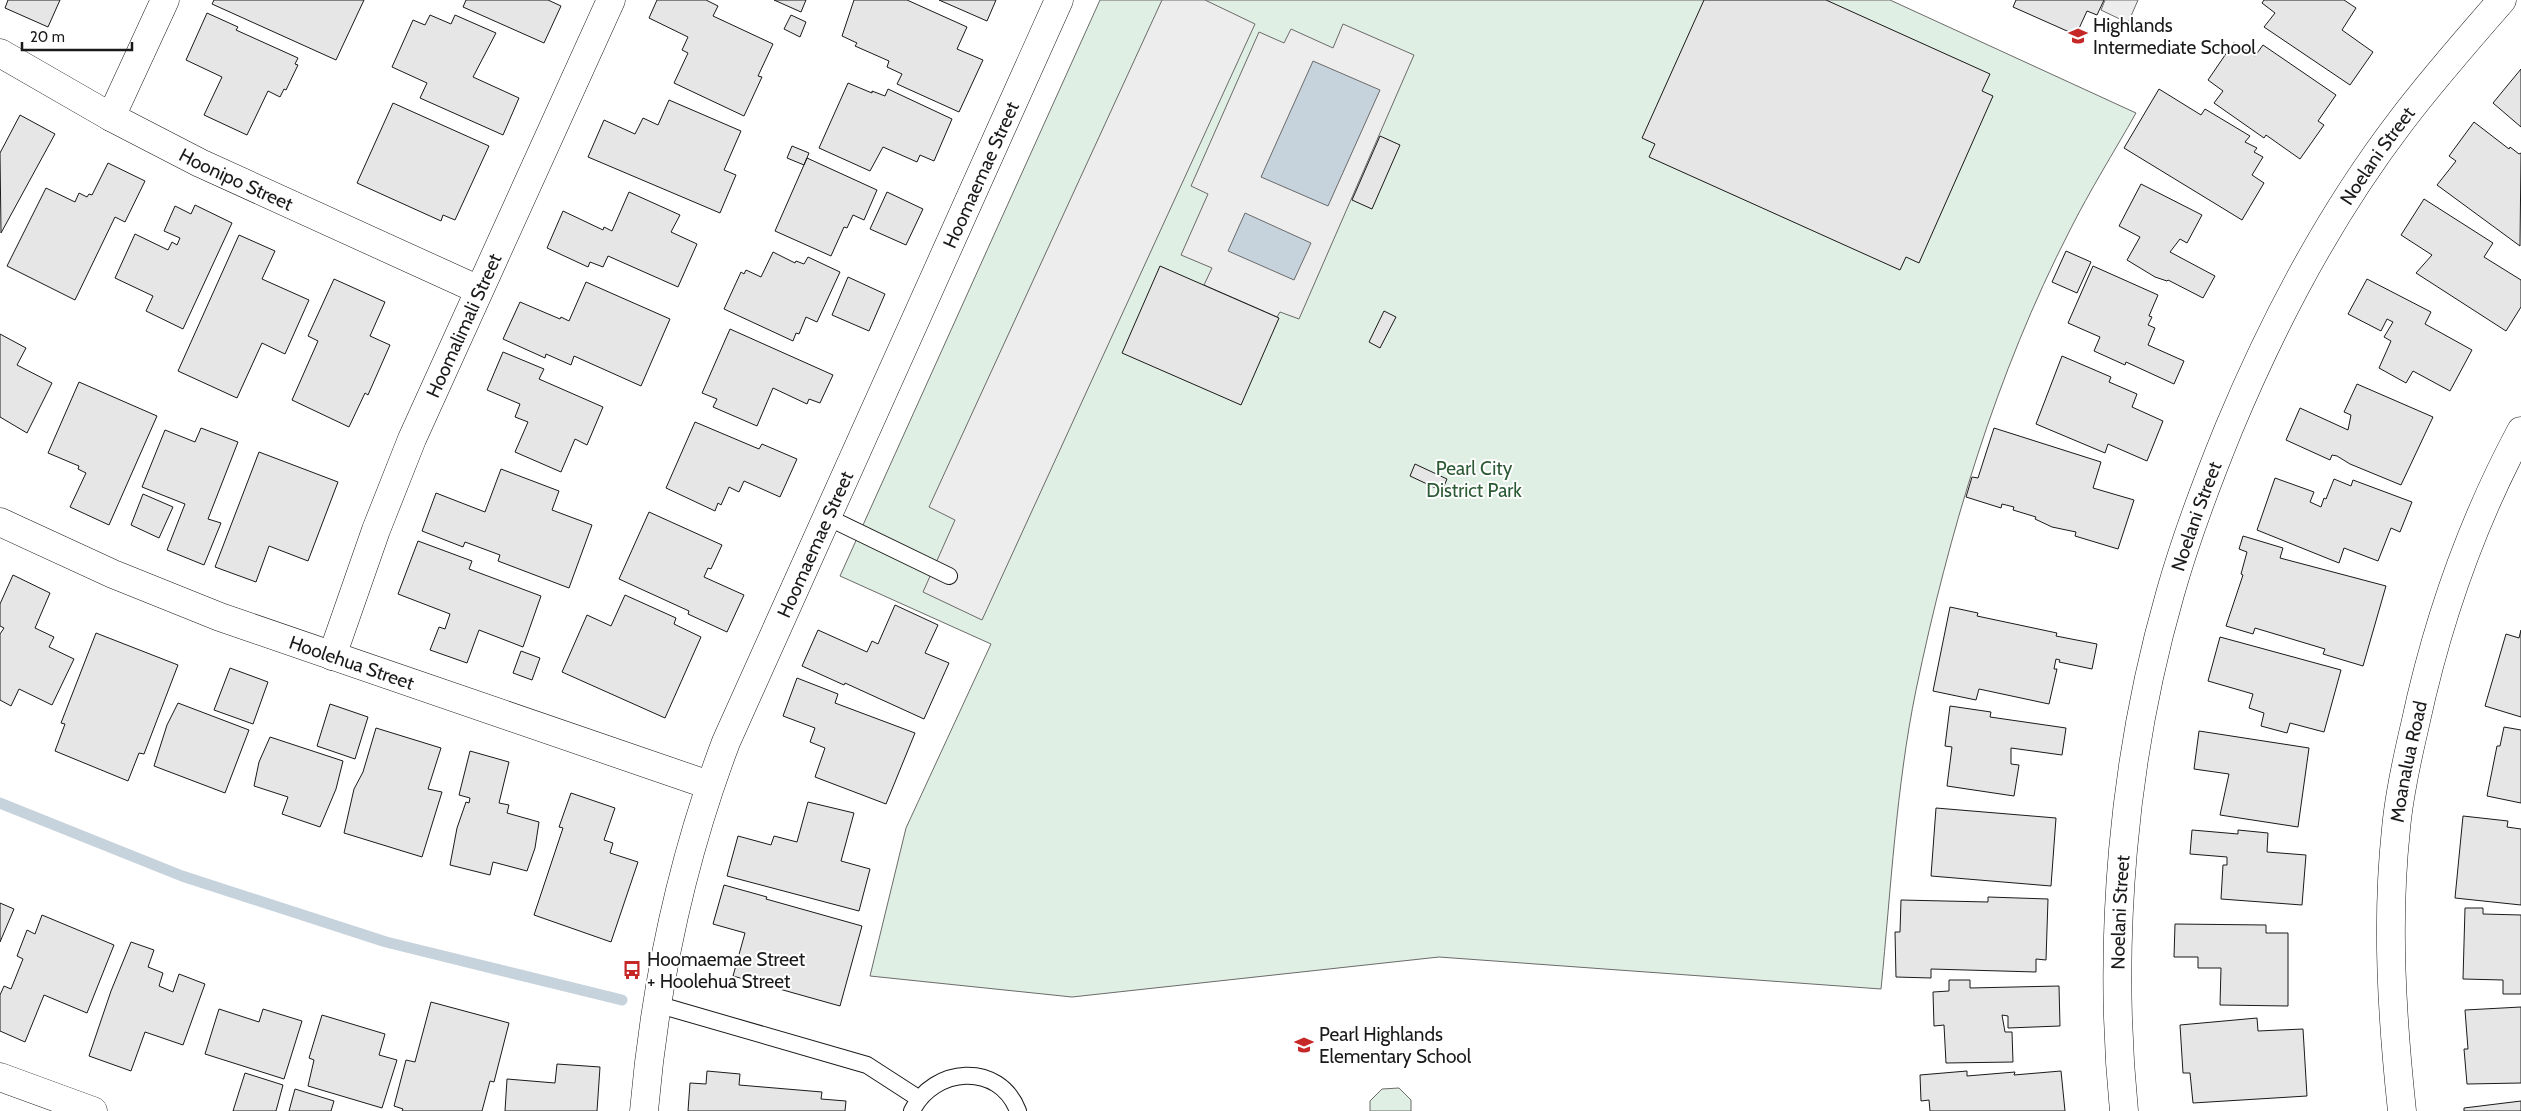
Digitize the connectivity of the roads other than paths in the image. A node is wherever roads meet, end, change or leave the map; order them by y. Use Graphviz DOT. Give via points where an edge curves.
graph roads {
  1 [pos="164,0"];
  2 [pos="611,0"];
  3 [pos="1059,0"];
  4 [pos="2502,0"];
  5 [pos="0,53"];
  6 [pos="111,117"];
  7 [pos="479,290"];
  8 [pos="2521,431"];
  9 [pos="825,516"];
  10 [pos="0,522"];
  11 [pos="949,576"];
  12 [pos="332,656"];
  13 [pos="709,785"];
  14 [pos="656,1004"];
  15 [pos="0,1077"];
  16 [pos="916,1105"];
  17 [pos="93,1111"];
  18 [pos="644,1111"];
  19 [pos="1018,1111"];
  20 [pos="2124,1111"];
  21 [pos="2402,1111"];
  1 -- 6 [label="street"];
  2 -- 7 [label="street, Hoomalimali Street"];
  3 -- 9 [label="street, Hoomaemae Street"];
  4 -- 20 [label="street, Noelani Street" via="2400,122 2321,242 2251,375 2202,496 2170,594 2150,679 2131,785 2117,974"];
  5 -- 6 [label="street, Hoonipo Street"];
  6 -- 7 [label="street, Hoonipo Street" via="200,162"];
  7 -- 12 [label="street, Hoomalimali Street" via="412,439"];
  8 -- 21 [label="street, Moanalua Road" via="2471,538 2445,609 2409,752 2396,827 2391,895 2394,1040"];
  9 -- 11 [label="lane"];
  9 -- 13 [label="street, Hoomaemae Street"];
  10 -- 12 [label="street, Hoolehua Street" via="113,574 220,617"];
  12 -- 13 [label="street, Hoolehua Street"];
  13 -- 14 [label="street, Hoomaemae Street" via="668,937"];
  14 -- 16 [label="lane" via="867,1065"];
  14 -- 18 [label="street, Hoomaemae Street"];
  15 -- 17 [label="street"];
  16 -- 19 [label="lane" via="933,1085 950,1077 969,1075 1004,1090"];
}
